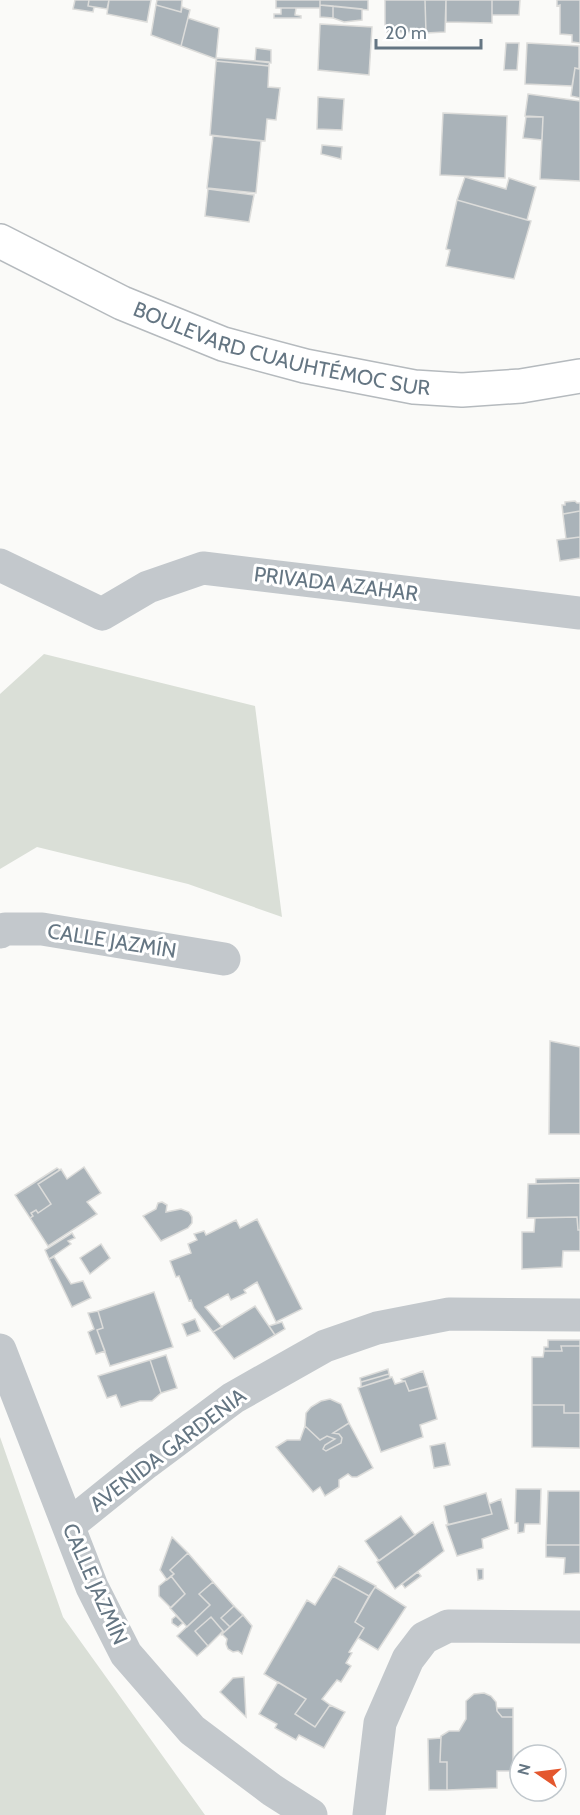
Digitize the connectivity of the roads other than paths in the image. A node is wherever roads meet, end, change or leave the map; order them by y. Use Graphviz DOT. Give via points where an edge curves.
graph roads {
  1 [pos="0,241"];
  2 [pos="580,376"];
  3 [pos="0,565"];
  4 [pos="580,613"];
  5 [pos="0,932"];
  6 [pos="224,959"];
  7 [pos="580,1315"];
  8 [pos="0,1350"];
  9 [pos="69,1525"];
  10 [pos="580,1627"];
  11 [pos="311,1815"];
  12 [pos="369,1815"];
  1 -- 2 [label="main road, BOULEVARD CUAUHTÉMOC SUR" via="122,303 223,344 305,366 414,387 462,390"];
  3 -- 4 [label="street, PRIVADA AZAHAR" via="102,614 148,587 203,568"];
  5 -- 6 [label="street, CALLE JAZMÍN" via="5,928 42,928"];
  7 -- 9 [label="street, AVENIDA GARDENIA" via="449,1314 377,1328 325,1347 233,1398"];
  8 -- 9 [label="street, CALLE JAZMÍN"];
  9 -- 11 [label="street, CALLE JAZMÍN" via="92,1587 126,1654 192,1730"];
  10 -- 12 [label="street" via="448,1626 424,1638 408,1659 380,1723"];
}
